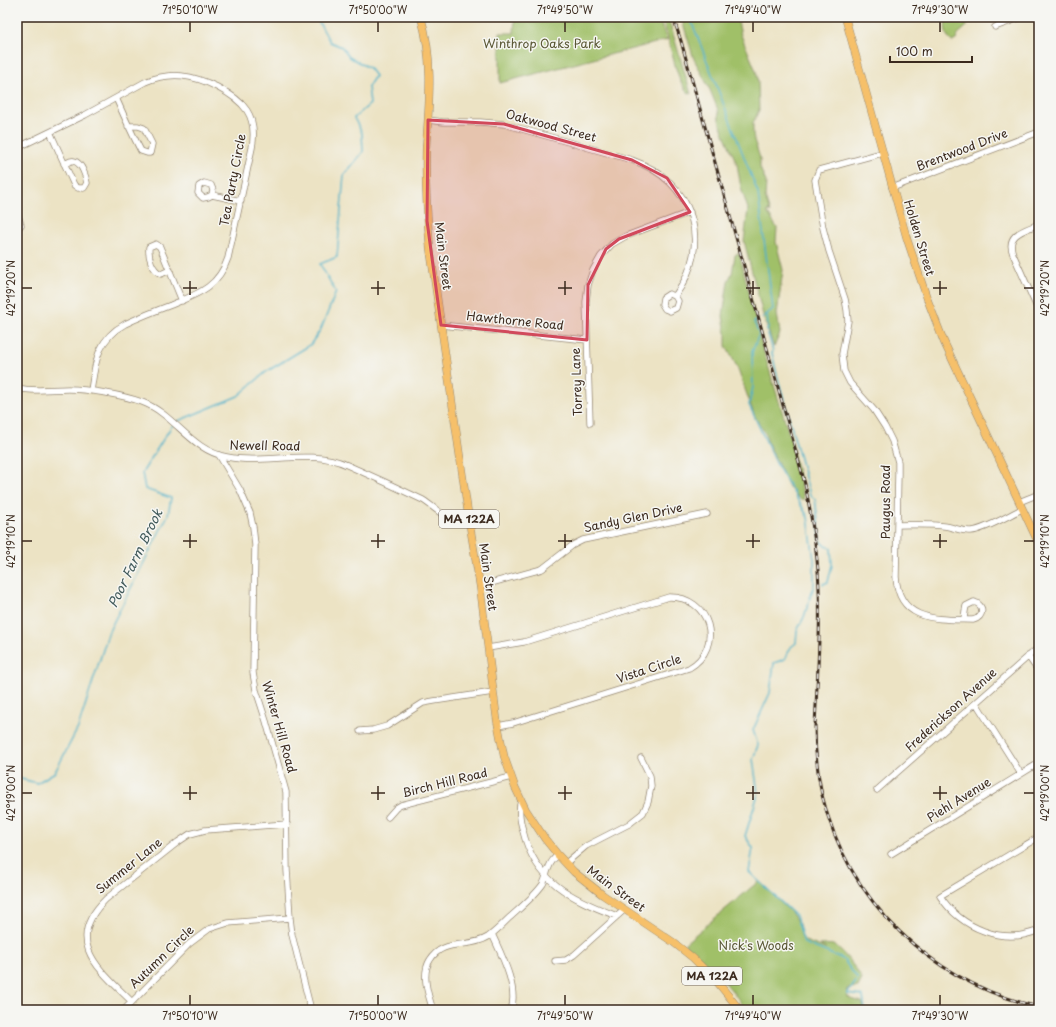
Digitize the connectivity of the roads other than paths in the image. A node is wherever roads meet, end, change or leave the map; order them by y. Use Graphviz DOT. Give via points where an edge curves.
graph roads {
  1 [pos="421,17"];
  2 [pos="845,17"];
  3 [pos="1022,17"];
  4 [pos="995,27"];
  5 [pos="116,98"];
  6 [pos="428,120"];
  7 [pos="128,126"];
  8 [pos="50,132"];
  9 [pos="1039,132"];
  10 [pos="17,148"];
  11 [pos="882,153"];
  12 [pos="64,164"];
  13 [pos="892,188"];
  14 [pos="212,194"];
  15 [pos="241,201"];
  16 [pos="17,212"];
  17 [pos="690,212"];
  18 [pos="1039,224"];
  19 [pos="17,230"];
  20 [pos="170,270"];
  21 [pos="674,296"];
  22 [pos="182,301"];
  23 [pos="1039,312"];
  24 [pos="441,325"];
  25 [pos="587,340"];
  26 [pos="17,388"];
  27 [pos="91,391"];
  28 [pos="590,423"];
  29 [pos="218,456"];
  30 [pos="1039,494"];
  31 [pos="1021,505"];
  32 [pos="707,514"];
  33 [pos="469,520"];
  34 [pos="897,525"];
  35 [pos="1039,544"];
  36 [pos="480,586"];
  37 [pos="964,620"];
  38 [pos="1039,647"];
  39 [pos="488,648"];
  40 [pos="1028,656"];
  41 [pos="1039,672"];
  42 [pos="493,692"];
  43 [pos="976,703"];
  44 [pos="498,726"];
  45 [pos="360,731"];
  46 [pos="641,758"];
  47 [pos="1039,763"];
  48 [pos="1021,774"];
  49 [pos="511,777"];
  50 [pos="877,790"];
  51 [pos="521,800"];
  52 [pos="388,816"];
  53 [pos="287,824"];
  54 [pos="1039,837"];
  55 [pos="890,854"];
  56 [pos="558,855"];
  57 [pos="566,863"];
  58 [pos="546,876"];
  59 [pos="624,910"];
  60 [pos="617,916"];
  61 [pos="290,918"];
  62 [pos="1039,930"];
  63 [pos="492,934"];
  64 [pos="555,961"];
  65 [pos="132,1002"];
  66 [pos="124,1010"];
  67 [pos="312,1010"];
  68 [pos="433,1010"];
  69 [pos="511,1010"];
  70 [pos="740,1010"];
  1 -- 6 [label="main road, Main Street / MA 122A" via="429,62"];
  2 -- 11 [label="main road, Holden Street"];
  3 -- 4 [label="street"];
  5 -- 7 [label="street"];
  5 -- 8 [label="street, Tea Party Circle"];
  5 -- 15 [label="street, Tea Party Circle" via="150,80 173,75 201,80 236,98 246,108 254,130"];
  6 -- 17 [label="street, Oakwood Street" via="504,124 644,163 667,178 682,196"];
  6 -- 24 [label="main road, Main Street / MA 122A" via="427,221"];
  7 -- 7 [label="street" via="141,151 150,152 152,144 144,128"];
  8 -- 10 [label="street, Tea Party Circle"];
  8 -- 12 [label="street"];
  9 -- 13 [label="street, Brentwood Drive"];
  11 -- 13 [label="main road, Holden Street"];
  11 -- 34 [label="street, Paugus Road" via="819,170 815,180 823,228 848,316 842,354 843,366 850,383 877,414 892,441 898,467"];
  12 -- 12 [label="street" via="74,185 84,188 87,183 86,177 79,164 74,161"];
  13 -- 31 [label="main road, Holden Street" via="919,276 944,342"];
  14 -- 15 [label="street"];
  15 -- 22 [label="street, Tea Party Circle" via="222,273 204,291"];
  16 -- 19 [label="street" via="21,225"];
  17 -- 21 [label="street, Oakwood Street" via="694,231 694,251 687,275"];
  17 -- 25 [label="street, Torrey Lane" via="619,239 606,250 597,262 588,285"];
  18 -- 23 [label="street" via="1017,234 1011,246"];
  20 -- 20 [label="street" via="160,247 156,244 149,247 150,262 157,272 161,274"];
  20 -- 22 [label="street"];
  22 -- 27 [label="street, Tea Party Circle" via="124,324 110,335 98,352"];
  24 -- 25 [label="street, Hawthorne Road"];
  24 -- 33 [label="main road, Main Street / MA 122A"];
  25 -- 28 [label="street, Torrey Lane"];
  26 -- 27 [label="street, Newell Road" via="37,391"];
  27 -- 29 [label="street, Newell Road" via="144,403 154,408 196,444"];
  29 -- 33 [label="street, Newell Road" via="243,459 318,458 344,463 422,500 451,519"];
  29 -- 53 [label="street, Winter Hill Road" via="238,485 252,521 255,545 253,673 285,787"];
  30 -- 31 [label="street"];
  31 -- 34 [label="street" via="984,527 972,531 944,526"];
  31 -- 35 [label="main road, Holden Street"];
  32 -- 36 [label="street, Sandy Glen Drive" via="583,540 542,569"];
  33 -- 36 [label="main road, Main Street / MA 122A"];
  34 -- 37 [label="street, Paugus Road" via="896,577 902,598 922,616"];
  36 -- 39 [label="main road, Main Street / MA 122A"];
  38 -- 40 [label="street, Frederickson Avenue"];
  39 -- 42 [label="main road, Main Street / MA 122A"];
  39 -- 44 [label="street, Vista Circle" via="524,642 669,597 682,599 696,606 704,616 709,631 705,652 700,660 689,668"];
  40 -- 41 [label="street"];
  40 -- 43 [label="street, Frederickson Avenue"];
  42 -- 44 [label="main road, Main Street / MA 122A"];
  42 -- 45 [label="street" via="424,704 387,726"];
  43 -- 48 [label="street"];
  43 -- 50 [label="street, Frederickson Avenue"];
  44 -- 49 [label="main road, Main Street / MA 122A"];
  46 -- 57 [label="street" via="650,776 651,786 643,813 629,824 586,846"];
  47 -- 48 [label="street, Piehl Avenue"];
  48 -- 55 [label="street, Piehl Avenue"];
  49 -- 51 [label="main road, Main Street / MA 122A"];
  49 -- 52 [label="street, Birch Hill Road" via="401,805"];
  51 -- 56 [label="main road, Main Street / MA 122A"];
  51 -- 58 [label="street" via="520,813 524,835 532,856"];
  53 -- 61 [label="street, Winter Hill Road"];
  53 -- 65 [label="street, Summer Lane" via="205,830 190,834 98,906 90,918 87,929 88,950 100,970"];
  54 -- 62 [label="street" via="940,896 956,916 991,933 1015,936"];
  56 -- 57 [label="main road, Main Street / MA 122A"];
  56 -- 58 [label="street" via="548,868"];
  57 -- 59 [label="main road, Main Street / MA 122A" via="593,888"];
  58 -- 60 [label="street" via="566,894"];
  58 -- 63 [label="street" via="544,883"];
  59 -- 60 [label="street"];
  59 -- 70 [label="main road, Main Street / MA 122A" via="679,947 710,974"];
  60 -- 64 [label="street" via="578,952 566,960"];
  61 -- 65 [label="street, Autumn Circle" via="228,923 209,929 189,944"];
  61 -- 67 [label="street, Winter Hill Road" via="292,935"];
  63 -- 68 [label="street" via="478,941 445,947 432,956 426,976"];
  63 -- 69 [label="street" via="511,984"];
  65 -- 66 [label="street, Autumn Circle"];
}
